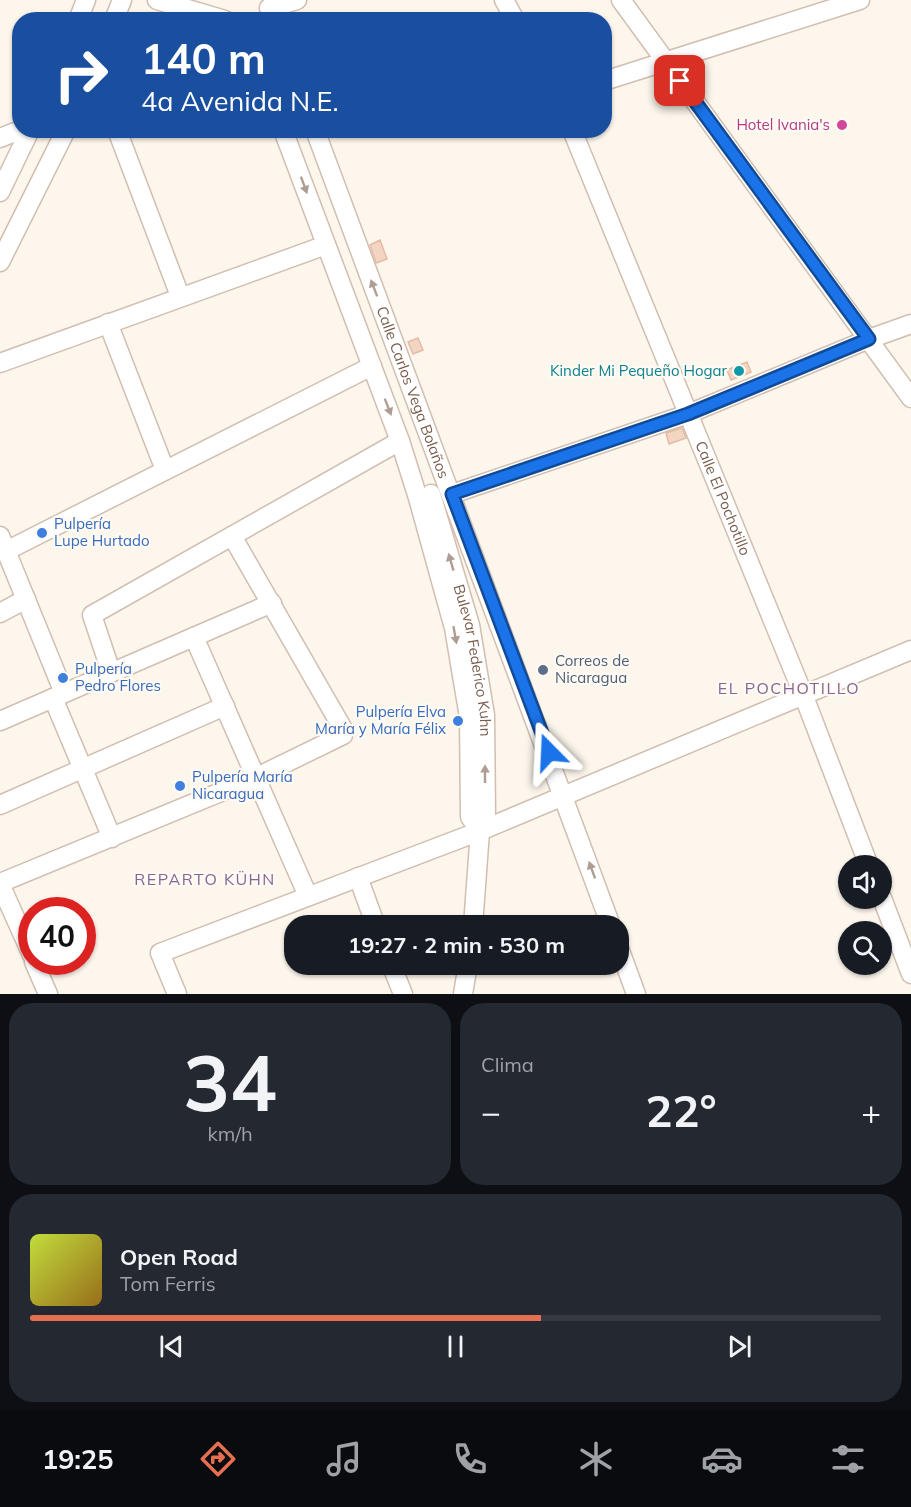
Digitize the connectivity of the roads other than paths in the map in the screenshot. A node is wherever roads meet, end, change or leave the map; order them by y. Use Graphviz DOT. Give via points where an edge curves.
graph roads {
  1 [pos="157,0"];
  2 [pos="297,0"];
  3 [pos="621,0"];
  4 [pos="860,0"];
  5 [pos="269,9"];
  6 [pos="198,12"];
  7 [pos="666,62"];
  8 [pos="612,79"];
  9 [pos="26,138"];
  10 [pos="62,138"];
  11 [pos="120,138"];
  12 [pos="286,138"];
  13 [pos="318,138"];
  14 [pos="575,138"];
  15 [pos="0,192"];
  16 [pos="326,245"];
  17 [pos="0,262"];
  18 [pos="180,296"];
  19 [pos="108,323"];
  20 [pos="911,324"];
  21 [pos="869,339"];
  22 [pos="0,363"];
  23 [pos="372,366"];
  24 [pos="911,398"];
  25 [pos="688,414"];
  26 [pos="400,441"];
  27 [pos="165,470"];
  28 [pos="451,491"];
  29 [pos="425,496"];
  30 [pos="232,536"];
  31 [pos="3,544"];
  32 [pos="26,599"];
  33 [pos="272,603"];
  34 [pos="0,613"];
  35 [pos="194,637"];
  36 [pos="911,650"];
  37 [pos="111,672"];
  38 [pos="803,694"];
  39 [pos="58,695"];
  40 [pos="225,706"];
  41 [pos="0,721"];
  42 [pos="82,768"];
  43 [pos="256,777"];
  44 [pos="565,795"];
  45 [pos="0,806"];
  46 [pos="480,831"];
  47 [pos="112,838"];
  48 [pos="865,855"];
  49 [pos="358,877"];
  50 [pos="0,884"];
  51 [pos="308,896"];
  52 [pos="886,909"];
  53 [pos="372,915"];
  54 [pos="473,915"];
  55 [pos="607,915"];
  56 [pos="18,924"];
  57 [pos="911,974"];
  58 [pos="40,975"];
  59 [pos="396,975"];
  60 [pos="466,975"];
  61 [pos="629,975"];
  62 [pos="48,994"];
  63 [pos="177,994"];
  64 [pos="403,994"];
  65 [pos="463,994"];
  66 [pos="636,994"];
  1 -- 6 [label="street"];
  2 -- 5 [label="street"];
  3 -- 7 [label="street"];
  4 -- 7 [label="street"];
  7 -- 8 [label="street"];
  7 -- 21 [label="street"];
  9 -- 15 [label="street"];
  10 -- 17 [label="street"];
  11 -- 18 [label="street"];
  12 -- 16 [label="street, Calle Carlos Vega Bolaños, one-way"];
  28 -- 13 [label="street, Calle Carlos Vega Bolaños, one-way"];
  14 -- 25 [label="street, Calle El Pochotillo"];
  16 -- 18 [label="street"];
  16 -- 23 [label="street, Calle Carlos Vega Bolaños"];
  18 -- 19 [label="street"];
  19 -- 22 [label="street"];
  19 -- 27 [label="street"];
  20 -- 21 [label="street"];
  21 -- 24 [label="street"];
  21 -- 25 [label="street"];
  23 -- 26 [label="street, Calle Carlos Vega Bolaños, one-way"];
  23 -- 27 [label="street"];
  25 -- 28 [label="street"];
  25 -- 38 [label="street, Calle El Pochotillo"];
  26 -- 29 [label="street, Calle Carlos Vega Bolaños"];
  26 -- 30 [label="street"];
  27 -- 31 [label="street"];
  28 -- 29 [label="street"];
  28 -- 44 [label="street, Calle Carlos Vega Bolaños"];
  29 -- 46 [label="street, Bulevar Federico Kuhn" via="470,625 485,715 486,814"];
  30 -- 33 [label="street"];
  30 -- 37 [label="street" via="92,615"];
  31 -- 32 [label="street"];
  32 -- 34 [label="street"];
  32 -- 39 [label="street"];
  33 -- 35 [label="street"];
  33 -- 43 [label="street" via="343,735"];
  35 -- 37 [label="street"];
  35 -- 40 [label="street"];
  36 -- 38 [label="street"];
  37 -- 39 [label="street"];
  38 -- 44 [label="street"];
  38 -- 48 [label="street, Calle El Pochotillo"];
  39 -- 41 [label="street"];
  39 -- 42 [label="street"];
  40 -- 42 [label="street"];
  40 -- 43 [label="street"];
  42 -- 45 [label="street"];
  42 -- 47 [label="street"];
  43 -- 47 [label="street"];
  43 -- 51 [label="street"];
  44 -- 46 [label="street"];
  55 -- 44 [label="street, Calle Carlos Vega Bolaños, one-way"];
  46 -- 49 [label="street"];
  46 -- 54 [label="street, Bulevar Federico Kuhn"];
  47 -- 50 [label="street"];
  49 -- 51 [label="street"];
  49 -- 53 [label="street"];
  50 -- 56 [label="street"];
  51 -- 63 [label="street" via="160,953"];
  52 -- 57 [label="street"];
  58 -- 62 [label="street"];
  59 -- 64 [label="street"];
  60 -- 65 [label="street"];
  61 -- 66 [label="street"];
}
